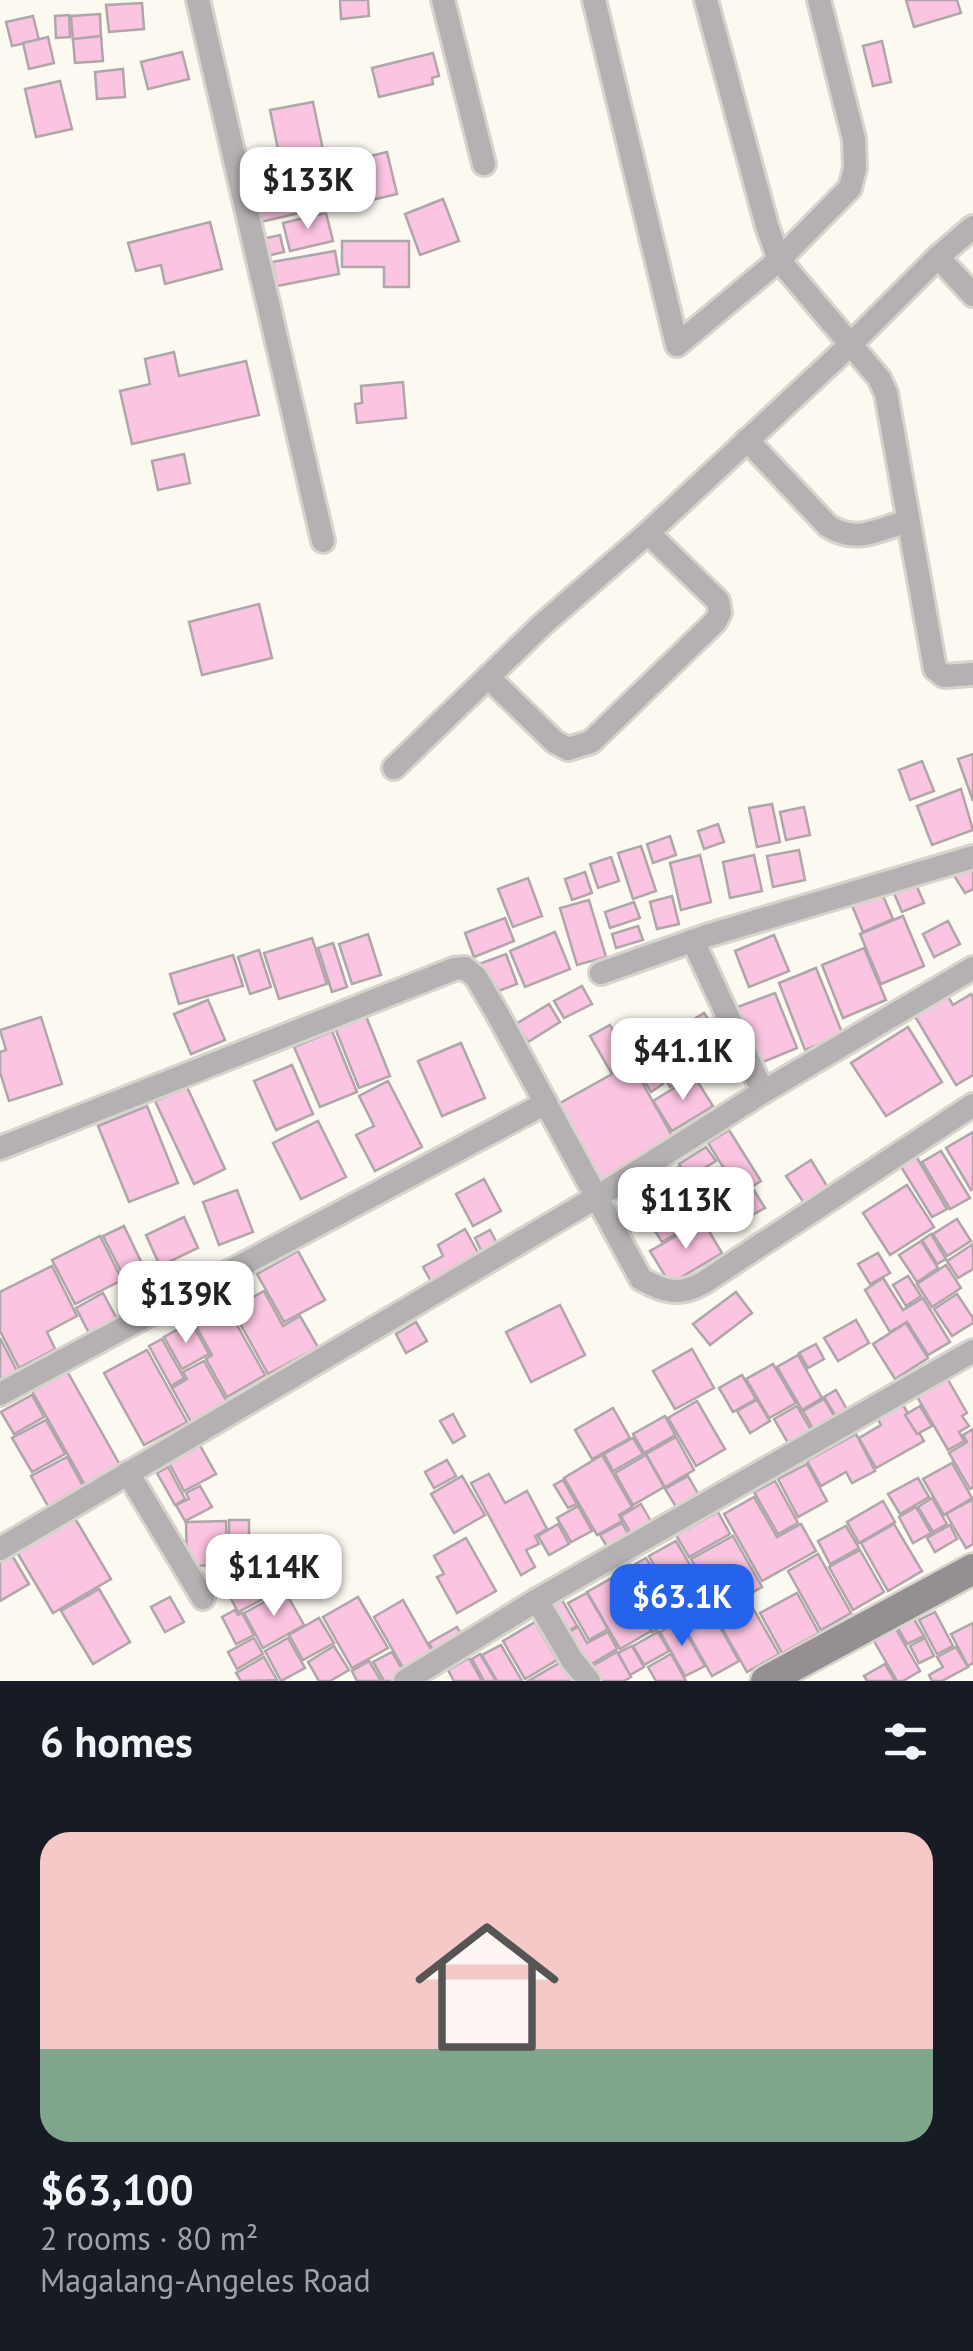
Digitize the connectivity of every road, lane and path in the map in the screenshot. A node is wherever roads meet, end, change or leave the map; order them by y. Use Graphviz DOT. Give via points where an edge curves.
graph roads {
  1 [pos="198,0"];
  2 [pos="443,0"];
  3 [pos="594,0"];
  4 [pos="706,0"];
  5 [pos="819,0"];
  6 [pos="484,164"];
  7 [pos="973,227"];
  8 [pos="938,257"];
  9 [pos="779,260"];
  10 [pos="973,295"];
  11 [pos="849,346"];
  12 [pos="747,440"];
  13 [pos="908,521"];
  14 [pos="648,534"];
  15 [pos="323,541"];
  16 [pos="973,674"];
  17 [pos="488,677"];
  18 [pos="394,768"];
  19 [pos="973,857"];
  20 [pos="693,940"];
  21 [pos="973,968"];
  22 [pos="601,973"];
  23 [pos="763,1092"];
  24 [pos="546,1104"];
  25 [pos="973,1106"];
  26 [pos="0,1148"];
  27 [pos="597,1197"];
  28 [pos="973,1351"];
  29 [pos="0,1394"];
  30 [pos="128,1473"];
  31 [pos="0,1549"];
  32 [pos="973,1570"];
  33 [pos="203,1598"];
  34 [pos="537,1600"];
  35 [pos="405,1681"];
  36 [pos="589,1681"];
  37 [pos="766,1681"];
  1 -- 15 [label="street"];
  2 -- 6 [label="street"];
  3 -- 9 [label="street" via="677,345"];
  4 -- 9 [label="street"];
  5 -- 9 [label="street" via="854,139 855,168 850,188"];
  7 -- 8 [label="street"];
  8 -- 10 [label="street"];
  8 -- 11 [label="street"];
  9 -- 11 [label="street"];
  11 -- 12 [label="street"];
  11 -- 13 [label="street" via="886,393"];
  12 -- 13 [label="street" via="845,536"];
  12 -- 14 [label="street"];
  13 -- 16 [label="street" via="934,670"];
  14 -- 17 [label="street"];
  14 -- 17 [label="street" via="718,601 720,613 591,742 568,749 555,742"];
  17 -- 18 [label="street"];
  19 -- 20 [label="street"];
  20 -- 22 [label="street"];
  20 -- 23 [label="street"];
  21 -- 23 [label="street"];
  23 -- 27 [label="street"];
  24 -- 26 [label="street" via="476,977 464,968"];
  24 -- 27 [label="street"];
  24 -- 29 [label="street"];
  25 -- 27 [label="street" via="691,1290 669,1292 641,1280"];
  27 -- 30 [label="street"];
  28 -- 34 [label="street"];
  30 -- 31 [label="street"];
  30 -- 33 [label="street"];
  32 -- 37 [label="main road"];
  34 -- 35 [label="street"];
  34 -- 36 [label="street"];
}
